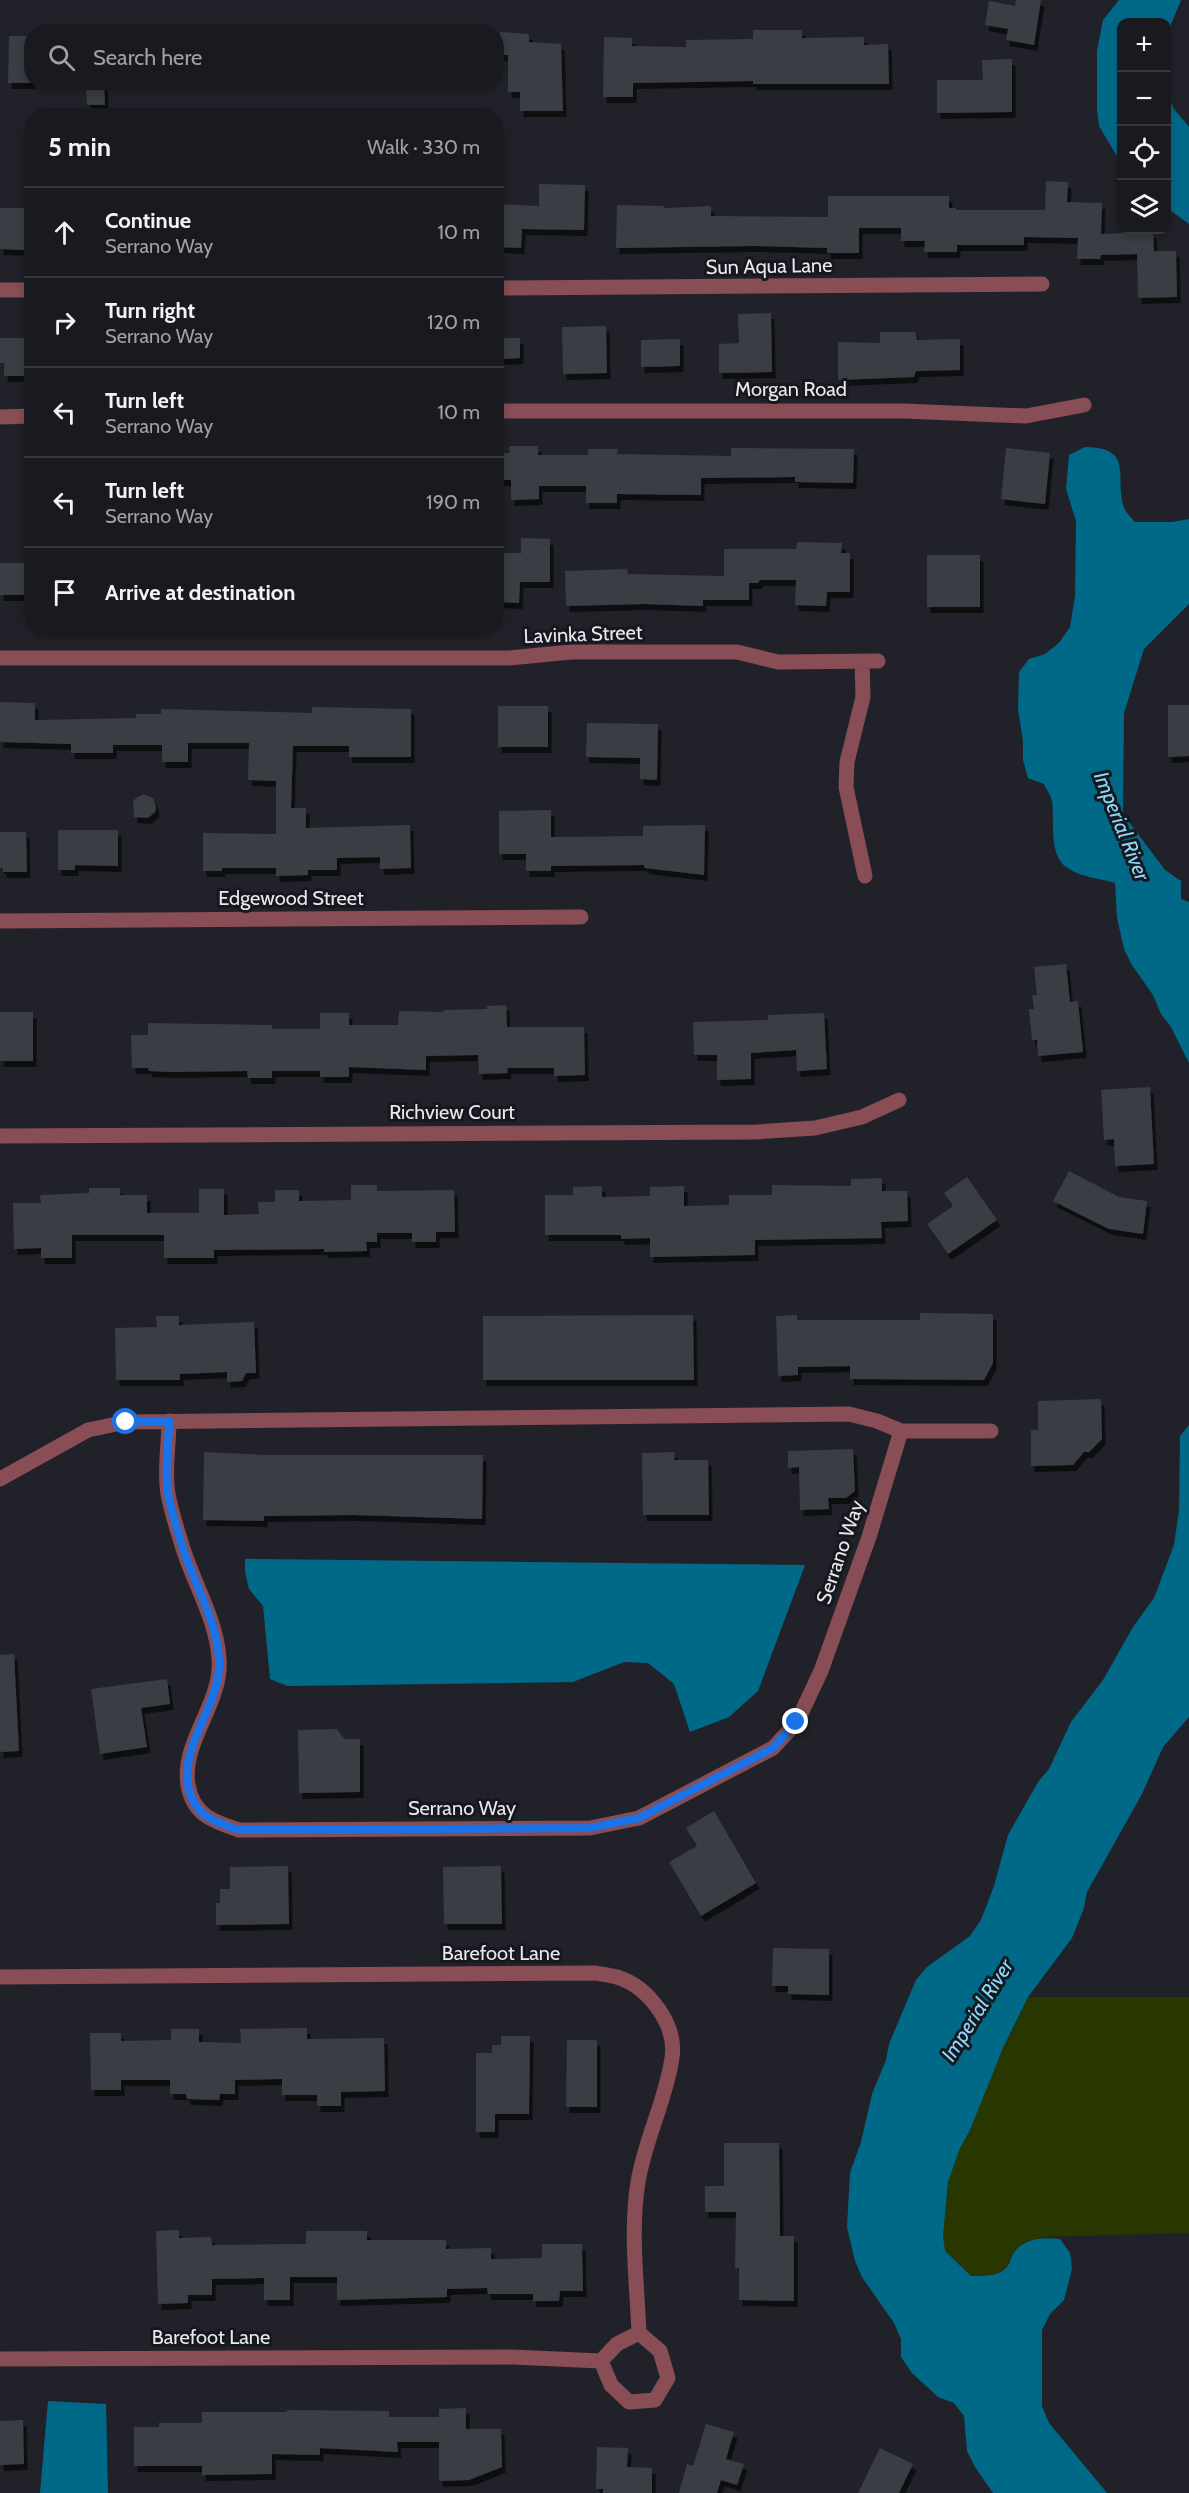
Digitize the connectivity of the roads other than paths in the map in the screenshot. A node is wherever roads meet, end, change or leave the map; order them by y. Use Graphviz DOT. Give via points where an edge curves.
graph roads {
  1 [pos="1042,284"];
  2 [pos="504,288"];
  3 [pos="0,290"];
  4 [pos="24,290"];
  5 [pos="1084,405"];
  6 [pos="504,411"];
  7 [pos="24,416"];
  8 [pos="0,417"];
  9 [pos="0,658"];
  10 [pos="865,876"];
  11 [pos="581,917"];
  12 [pos="0,921"];
  13 [pos="899,1100"];
  14 [pos="0,1136"];
  15 [pos="169,1421"];
  16 [pos="901,1431"];
  17 [pos="991,1431"];
  18 [pos="0,1479"];
  19 [pos="0,1977"];
  20 [pos="639,2333"];
  21 [pos="0,2358"];
  22 [pos="602,2361"];
  1 -- 2 [label="street, Sun Aqua Lane"];
  3 -- 4 [label="street"];
  5 -- 6 [label="street, Morgan Road" via="1026,416 903,411"];
  7 -- 8 [label="street"];
  9 -- 10 [label="street, Lavinka Street" via="509,658 571,652 737,652 778,662 870,661 847,762 846,787"];
  11 -- 12 [label="street, Edgewood Street"];
  13 -- 14 [label="street, Richview Court" via="862,1117 815,1128 756,1132"];
  15 -- 16 [label="street" via="849,1414"];
  15 -- 16 [label="street, Serrano Way" via="168,1492 181,1544 211,1619 219,1660 216,1683 189,1763 188,1786 196,1806 210,1821 239,1830 590,1828 639,1818 773,1748 796,1722 821,1671 869,1537"];
  15 -- 18 [label="street" via="126,1422 88,1430"];
  16 -- 17 [label="street"];
  19 -- 20 [label="street, Barefoot Lane" via="595,1973 618,1977 639,1988 656,2005 669,2030 673,2056 649,2133 636,2198"];
  20 -- 22 [label="street" via="617,2344"];
  20 -- 22 [label="street" via="660,2351 668,2378 655,2400 629,2402 611,2385"];
  21 -- 22 [label="street, Barefoot Lane" via="512,2357"];
}
